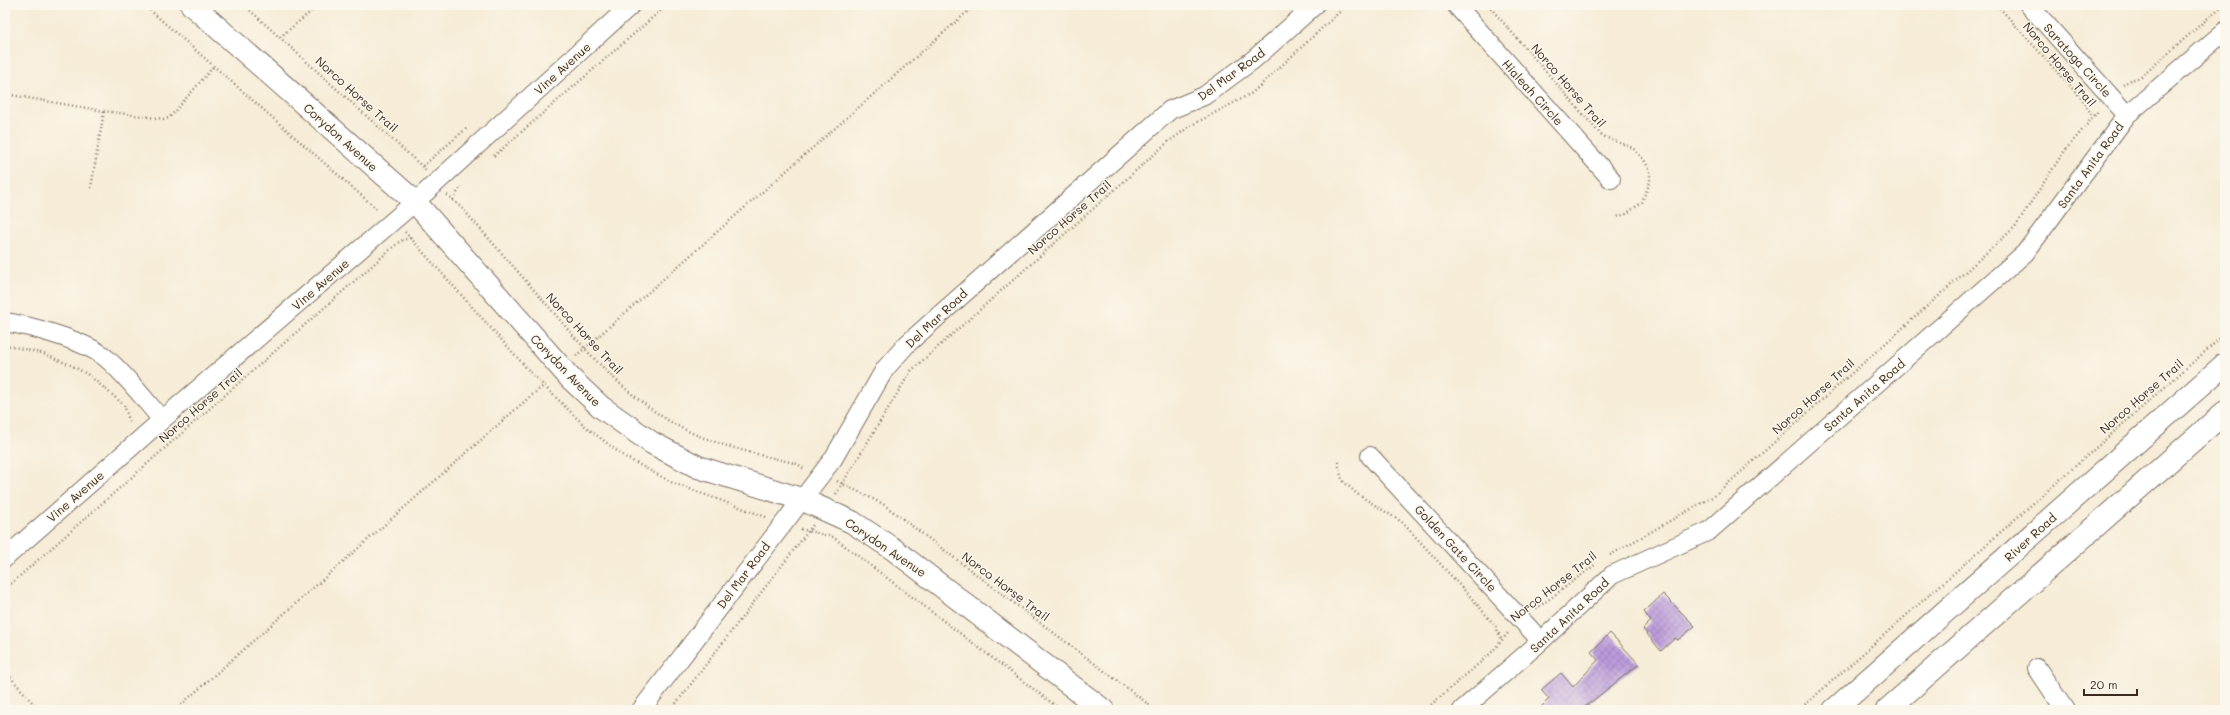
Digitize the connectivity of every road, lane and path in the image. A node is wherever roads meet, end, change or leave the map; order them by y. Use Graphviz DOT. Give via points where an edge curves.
graph roads {
  1 [pos="192,5"];
  2 [pos="244,5"];
  3 [pos="319,5"];
  4 [pos="631,5"];
  5 [pos="667,5"];
  6 [pos="1315,5"];
  7 [pos="1347,5"];
  8 [pos="1456,5"];
  9 [pos="1488,5"];
  10 [pos="1997,5"];
  11 [pos="2029,5"];
  12 [pos="2223,5"];
  13 [pos="2225,31"];
  14 [pos="280,37"];
  15 [pos="214,66"];
  16 [pos="5,94"];
  17 [pos="2111,98"];
  18 [pos="104,111"];
  19 [pos="2127,115"];
  20 [pos="2092,117"];
  21 [pos="490,160"];
  22 [pos="1611,179"];
  23 [pos="435,184"];
  24 [pos="461,185"];
  25 [pos="91,188"];
  26 [pos="453,200"];
  27 [pos="415,202"];
  28 [pos="1616,217"];
  29 [pos="410,238"];
  30 [pos="5,322"];
  31 [pos="2225,334"];
  32 [pos="5,346"];
  33 [pos="2225,364"];
  34 [pos="2225,412"];
  35 [pos="162,420"];
  36 [pos="130,423"];
  37 [pos="1370,456"];
  38 [pos="1338,462"];
  39 [pos="819,476"];
  40 [pos="843,482"];
  41 [pos="801,499"];
  42 [pos="827,510"];
  43 [pos="1606,557"];
  44 [pos="5,558"];
  45 [pos="1601,561"];
  46 [pos="5,589"];
  47 [pos="1522,620"];
  48 [pos="1501,639"];
  49 [pos="1541,641"];
  50 [pos="2037,668"];
  51 [pos="5,671"];
  52 [pos="39,710"];
  53 [pos="641,710"];
  54 [pos="671,710"];
  55 [pos="1103,710"];
  56 [pos="1156,710"];
  57 [pos="1425,710"];
  58 [pos="1462,710"];
  59 [pos="1799,710"];
  60 [pos="1834,710"];
  61 [pos="1887,710"];
  62 [pos="2065,710"];
  1 -- 27 [label="main road, Corydon Avenue"];
  2 -- 14 [label="path, Norco Horse Trail"];
  3 -- 14 [label="path"];
  4 -- 23 [label="street, Vine Avenue"];
  5 -- 21 [label="path"];
  6 -- 39 [label="street, Del Mar Road" via="1254,60 1204,96 1170,110 907,344 885,368 833,458"];
  7 -- 40 [label="path, Norco Horse Trail" via="1252,93 1192,125 1168,142 911,371"];
  8 -- 22 [label="street, Hialeah Circle"];
  9 -- 28 [label="path, Norco Horse Trail" via="1602,136 1633,148 1644,160 1650,170 1650,182 1642,202 1634,210"];
  10 -- 20 [label="path, Norco Horse Trail" via="2082,100"];
  11 -- 17 [label="street, Saratoga Circle"];
  12 -- 17 [label="path, Norco Horse Trail" via="2141,77 2128,81"];
  13 -- 19 [label="street, Santa Anita Road"];
  14 -- 23 [label="path, Norco Horse Trail" via="423,166"];
  15 -- 18 [label="path" via="169,118"];
  16 -- 18 [label="path"];
  17 -- 19 [label="street, Saratoga Circle"];
  17 -- 20 [label="path, Norco Horse Trail"];
  18 -- 25 [label="path"];
  19 -- 49 [label="street, Santa Anita Road" via="2025,253 1710,531 1612,575"];
  20 -- 43 [label="path, Norco Horse Trail" via="2063,153 2014,227 1951,285 1714,496"];
  23 -- 26 [label="path, Norco Horse Trail"];
  23 -- 27 [label="street, Vine Avenue"];
  24 -- 26 [label="path"];
  26 -- 39 [label="path, Norco Horse Trail" via="609,375 636,397 667,420 691,432 722,444 798,464"];
  27 -- 35 [label="street, Vine Avenue"];
  27 -- 41 [label="main road, Corydon Avenue" via="571,379 600,407 652,443 698,467"];
  29 -- 46 [label="path, Norco Horse Trail" via="400,242"];
  30 -- 35 [label="street" via="74,342 105,357"];
  31 -- 59 [label="path, Norco Horse Trail"];
  32 -- 36 [label="path" via="41,353 90,376 124,406"];
  33 -- 60 [label="main road, River Road"];
  34 -- 61 [label="main road"];
  35 -- 44 [label="street, Vine Avenue"];
  37 -- 47 [label="street, Golden Gate Circle"];
  38 -- 48 [label="path, Norco Horse Trail" via="1342,480 1357,494 1402,522 1476,603 1496,627"];
  39 -- 40 [label="path, Norco Horse Trail"];
  39 -- 41 [label="street, Del Mar Road"];
  40 -- 42 [label="path, Norco Horse Trail"];
  40 -- 56 [label="path, Norco Horse Trail" via="882,504"];
  41 -- 42 [label="main road, Corydon Avenue"];
  41 -- 53 [label="street, Del Mar Road"];
  42 -- 54 [label="path, Norco Horse Trail" via="795,546"];
  42 -- 55 [label="main road, Corydon Avenue" via="852,522 893,549"];
  45 -- 47 [label="path, Norco Horse Trail"];
  47 -- 48 [label="path, Norco Horse Trail"];
  47 -- 49 [label="street, Golden Gate Circle"];
  48 -- 57 [label="path, Norco Horse Trail" via="1490,654"];
  49 -- 58 [label="street, Santa Anita Road"];
  50 -- 62 [label="street"];
  51 -- 52 [label="path"];
}
